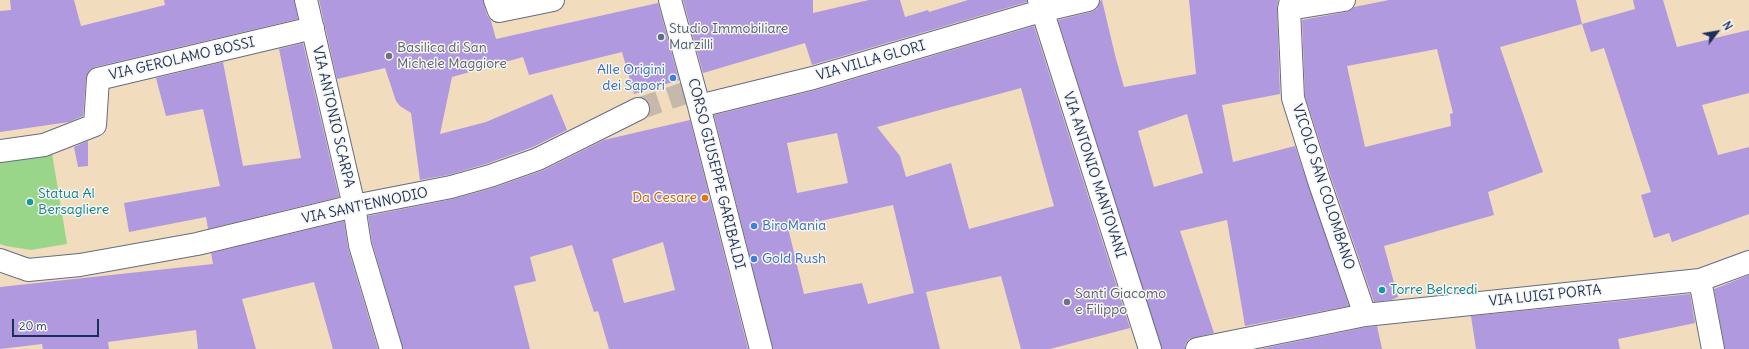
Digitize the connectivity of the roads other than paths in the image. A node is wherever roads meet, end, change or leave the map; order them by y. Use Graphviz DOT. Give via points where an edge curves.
graph roads {
  1 [pos="306,0"];
  2 [pos="553,0"];
  3 [pos="670,0"];
  4 [pos="1088,0"];
  5 [pos="1344,0"];
  6 [pos="1290,4"];
  7 [pos="1040,5"];
  8 [pos="497,6"];
  9 [pos="313,28"];
  10 [pos="693,97"];
  11 [pos="638,109"];
  12 [pos="0,152"];
  13 [pos="354,206"];
  14 [pos="0,260"];
  15 [pos="1749,262"];
  16 [pos="1700,280"];
  17 [pos="1365,315"];
  18 [pos="392,349"];
  19 [pos="761,349"];
  20 [pos="1150,349"];
  21 [pos="1197,349"];
  22 [pos="1713,349"];
  1 -- 9 [label="street, VIA ANTONIO SCARPA"];
  2 -- 8 [label="street"];
  3 -- 10 [label="street, CORSO GIUSEPPE GARIBALDI"];
  4 -- 7 [label="street, VIA VILLA GLORI"];
  5 -- 6 [label="street"];
  6 -- 17 [label="street, VICOLO SAN COLOMBANO" via="1293,98 1318,181"];
  7 -- 10 [label="street, VIA VILLA GLORI" via="812,78"];
  7 -- 20 [label="street, VIA ANTONIO MANTOVANI"];
  9 -- 12 [label="street, VIA GEROLAMO BOSSI" via="98,79 95,125 44,145"];
  9 -- 13 [label="street, VIA ANTONIO SCARPA"];
  10 -- 19 [label="street, CORSO GIUSEPPE GARIBALDI"];
  11 -- 13 [label="street, VIA SANT'ENNODIO" via="538,159 490,176 451,187"];
  13 -- 14 [label="street, VIA SANT'ENNODIO" via="197,244 80,264 28,270"];
  13 -- 18 [label="street, VIA ANTONIO SCARPA" via="360,245"];
  15 -- 16 [label="street, VIA LUIGI PORTA"];
  16 -- 17 [label="street, VIA LUIGI PORTA"];
  16 -- 22 [label="street"];
  17 -- 21 [label="street, VIA LUIGI PORTA"];
}
